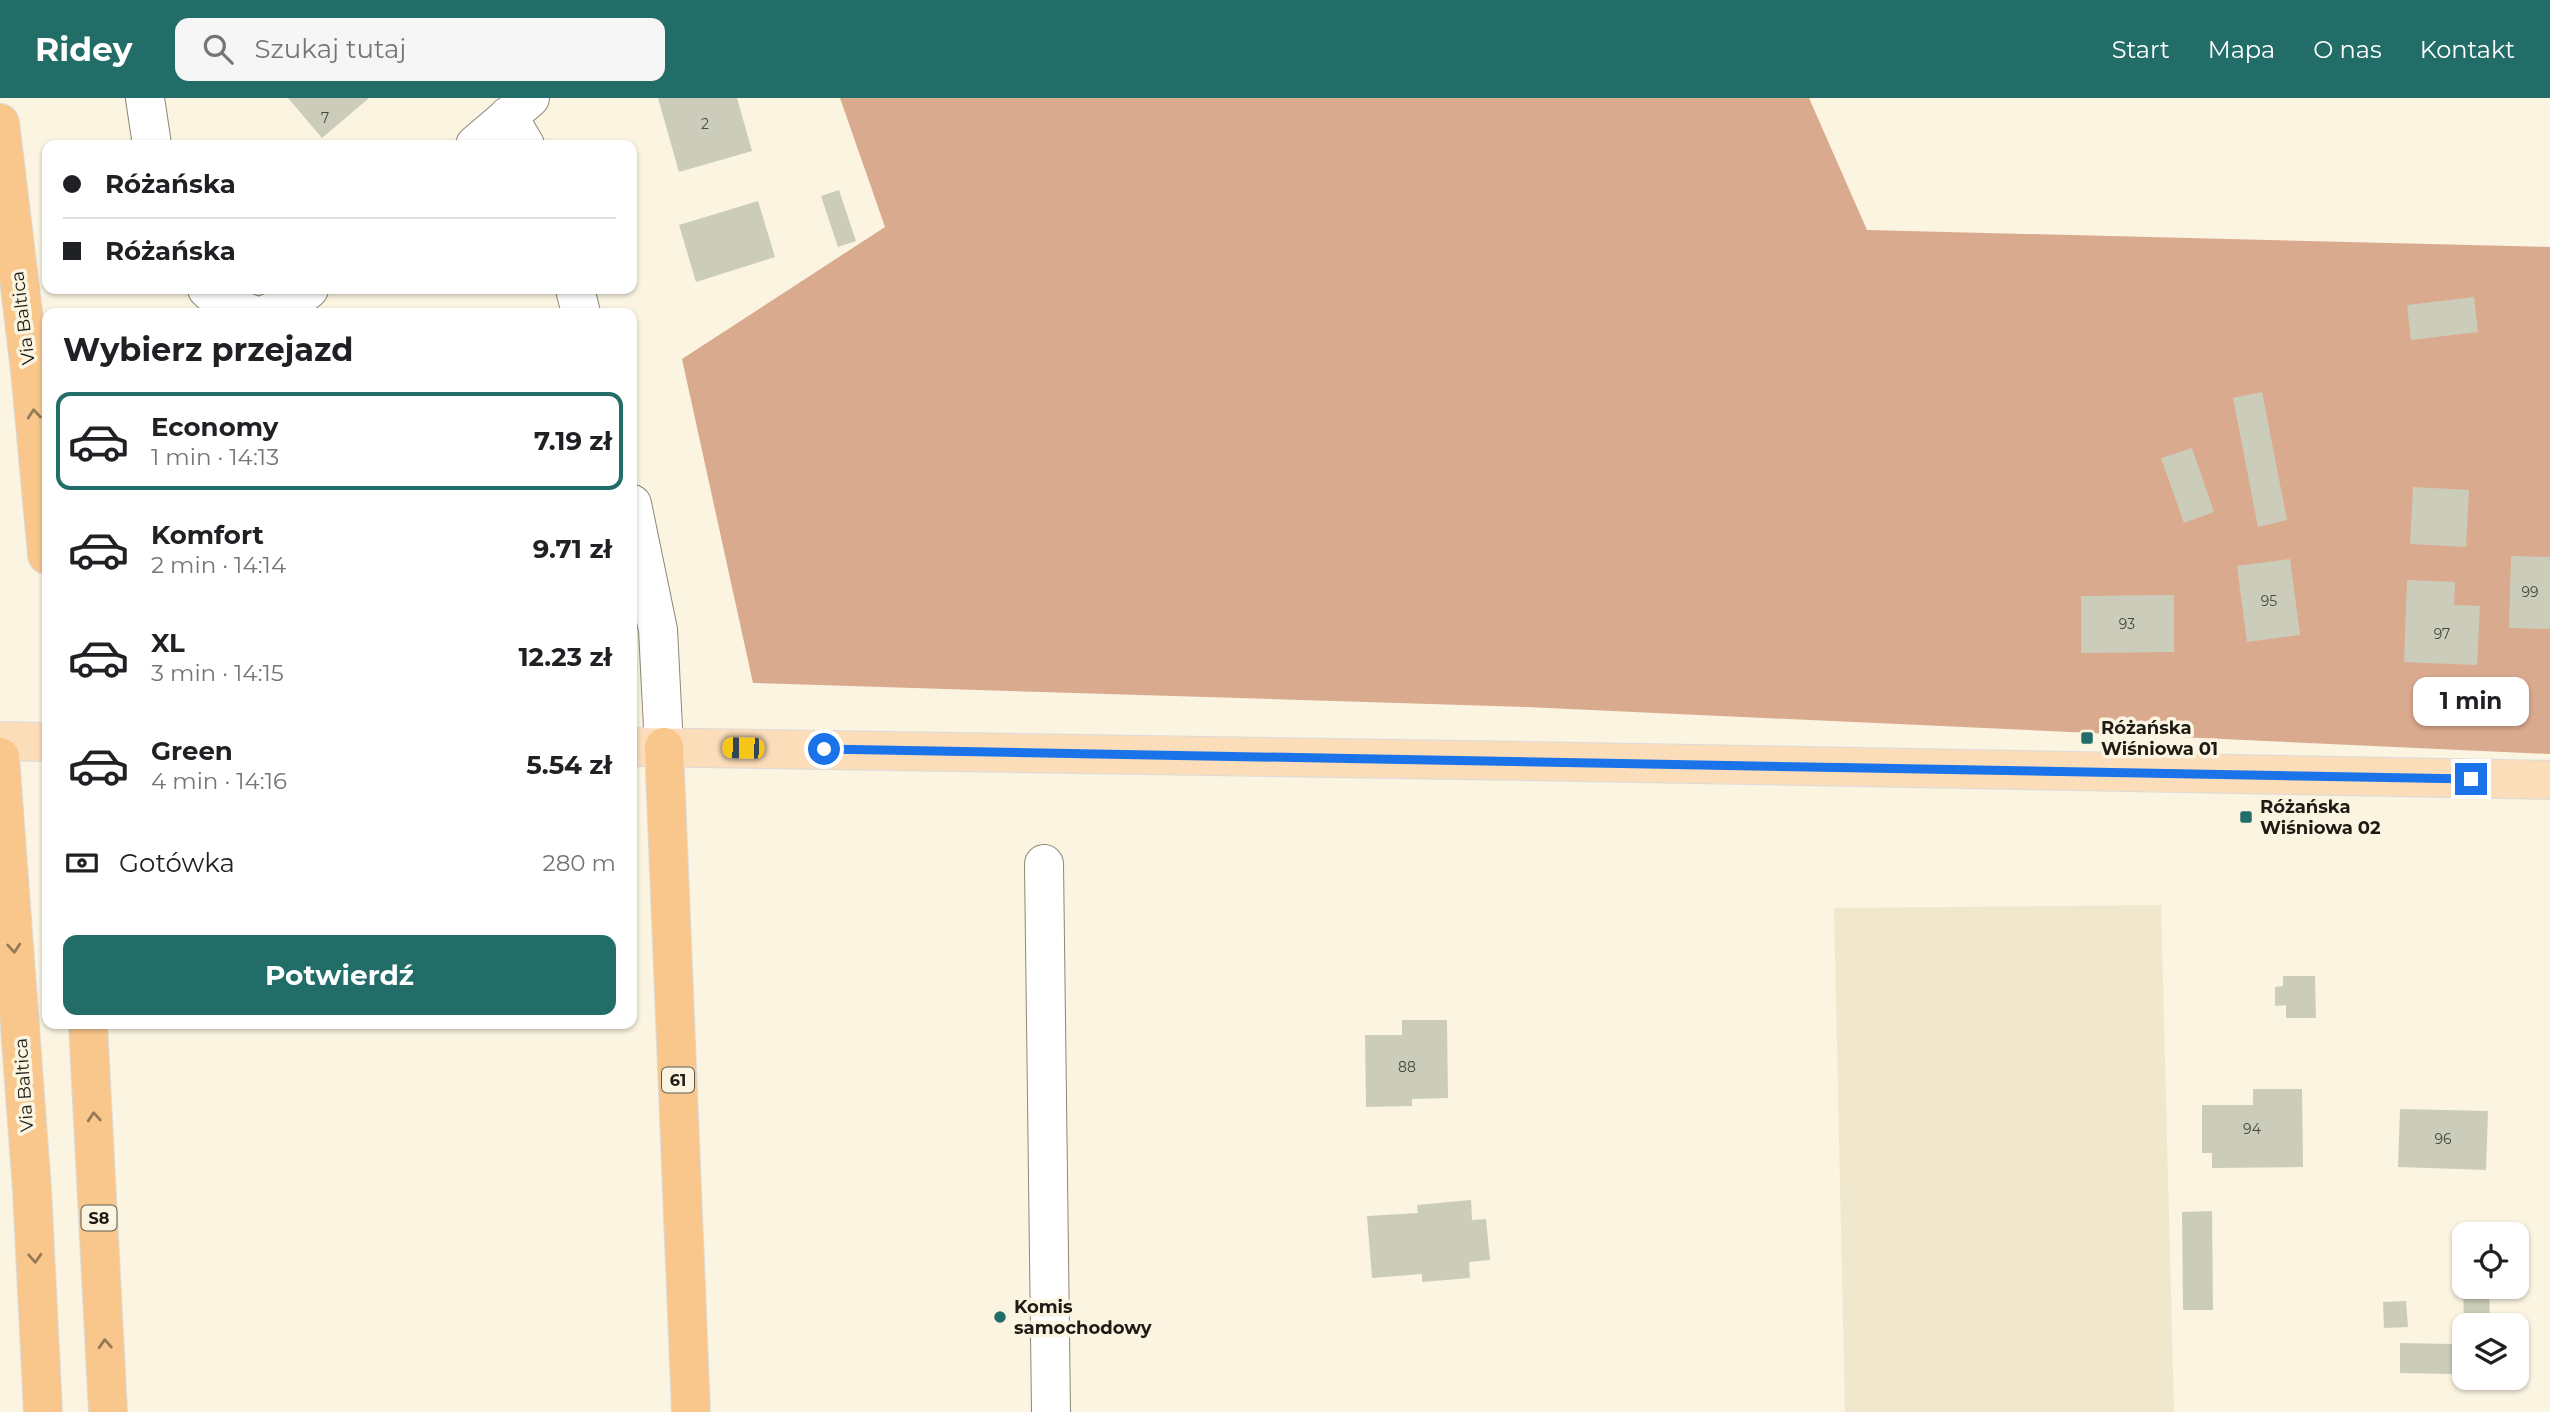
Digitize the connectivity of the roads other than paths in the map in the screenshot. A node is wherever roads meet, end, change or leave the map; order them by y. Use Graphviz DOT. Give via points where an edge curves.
graph roads {
  1 [pos="145,98"];
  2 [pos="521,120"];
  3 [pos="0,122"];
  4 [pos="151,140"];
  5 [pos="484,140"];
  6 [pos="212,294"];
  7 [pos="232,308"];
  8 [pos="42,501"];
  9 [pos="637,528"];
  10 [pos="0,741"];
  11 [pos="42,742"];
  12 [pos="648,747"];
  13 [pos="0,757"];
  14 [pos="2550,780"];
  15 [pos="1044,864"];
  16 [pos="88,1029"];
  17 [pos="43,1412"];
  18 [pos="108,1412"];
  19 [pos="691,1412"];
  20 [pos="1051,1412"];
  1 -- 4 [label="street"];
  2 -- 5 [label="street"];
  8 -- 3 [label="highway, Via Baltica, one-way"];
  6 -- 7 [label="street"];
  9 -- 12 [label="street" via="658,630"];
  10 -- 11 [label="main road"];
  12 -- 14 [label="main road"];
  12 -- 19 [label="highway, 61"];
  13 -- 17 [label="highway, Via Baltica, one-way" via="32,1190"];
  15 -- 20 [label="street"];
  18 -- 16 [label="highway, S8, one-way"];
}
